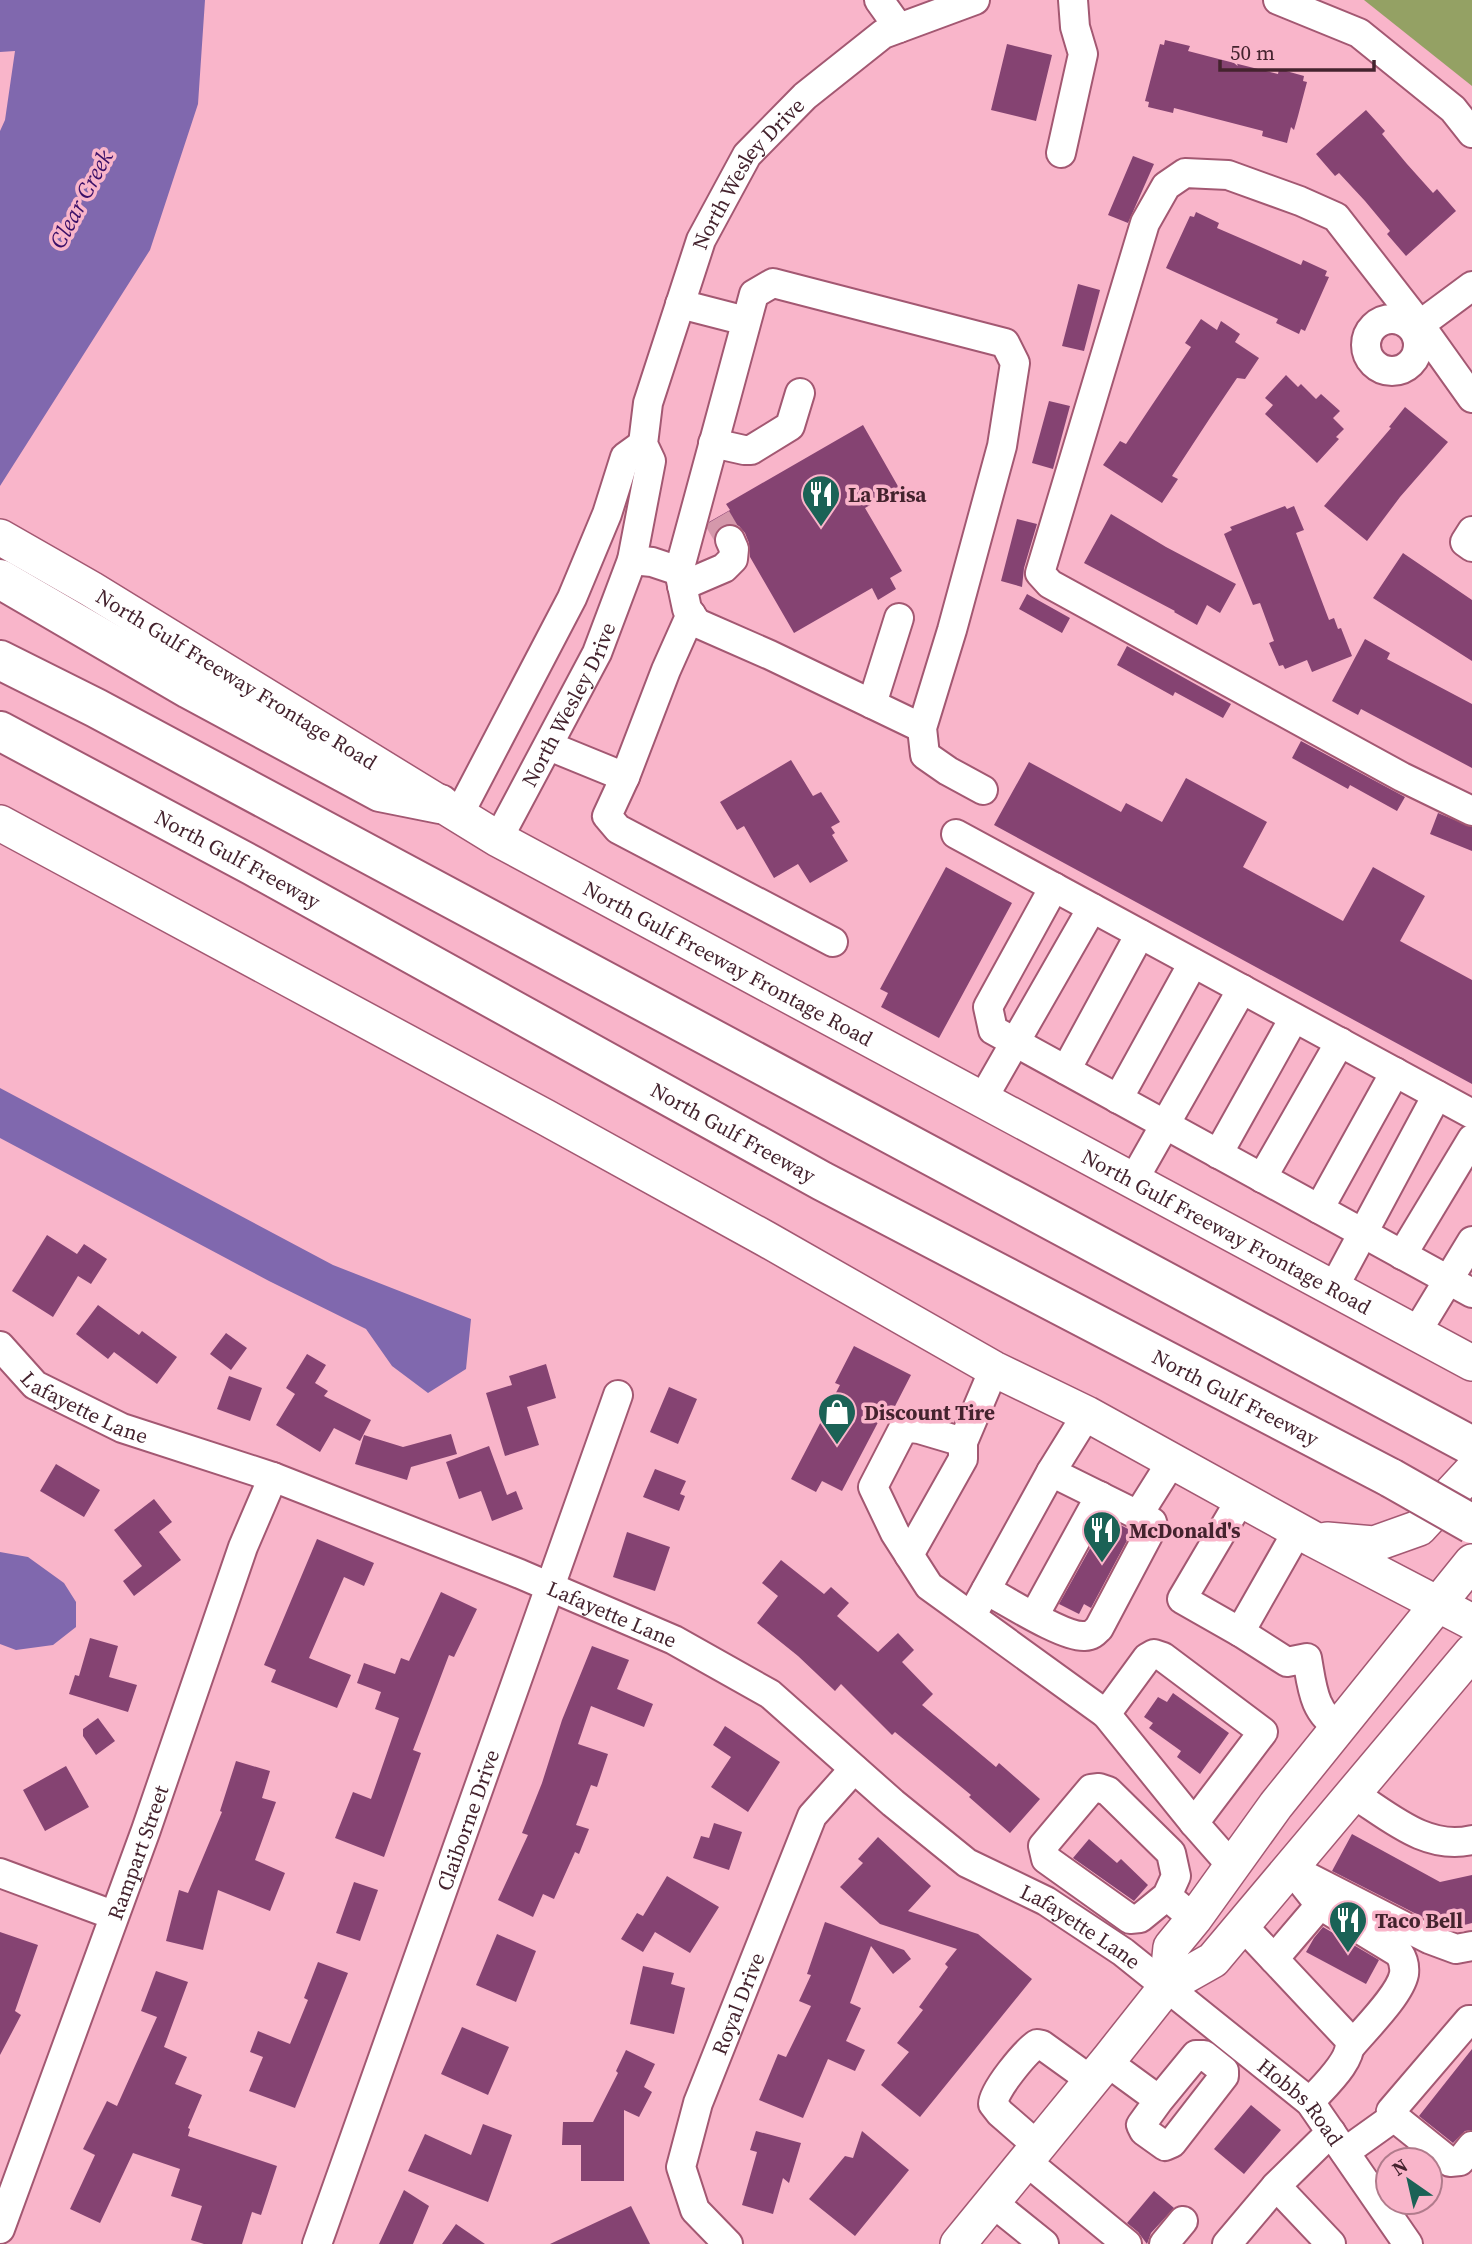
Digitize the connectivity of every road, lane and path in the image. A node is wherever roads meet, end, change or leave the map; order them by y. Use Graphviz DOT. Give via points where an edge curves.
graph roads {
  1 [pos="880,0"];
  2 [pos="975,0"];
  3 [pos="1073,0"];
  4 [pos="1278,0"];
  5 [pos="899,28"];
  6 [pos="1472,133"];
  7 [pos="1061,153"];
  8 [pos="1472,286"];
  9 [pos="680,304"];
  10 [pos="746,321"];
  11 [pos="1417,327"];
  12 [pos="800,393"];
  13 [pos="1472,398"];
  14 [pos="713,443"];
  15 [pos="643,444"];
  16 [pos="702,490"];
  17 [pos="1472,531"];
  18 [pos="0,537"];
  19 [pos="1472,547"];
  20 [pos="632,560"];
  21 [pos="681,578"];
  22 [pos="0,579"];
  23 [pos="691,614"];
  24 [pos="899,618"];
  25 [pos="554,636"];
  26 [pos="597,653"];
  27 [pos="0,660"];
  28 [pos="872,704"];
  29 [pos="922,728"];
  30 [pos="7,737"];
  31 [pos="548,746"];
  32 [pos="625,777"];
  33 [pos="983,790"];
  34 [pos="449,810"];
  35 [pos="1472,811"];
  36 [pos="0,823"];
  37 [pos="956,834"];
  38 [pos="498,839"];
  39 [pos="1054,887"];
  40 [pos="1092,908"];
  41 [pos="1140,934"];
  42 [pos="833,942"];
  43 [pos="1193,963"];
  44 [pos="1242,989"];
  45 [pos="1294,1018"];
  46 [pos="1014,1041"];
  47 [pos="1340,1042"];
  48 [pos="1066,1070"];
  49 [pos="1395,1072"];
  50 [pos="1437,1095"];
  51 [pos="1118,1098"];
  52 [pos="982,1100"];
  53 [pos="1472,1114"];
  54 [pos="1164,1124"];
  55 [pos="1472,1139"];
  56 [pos="1218,1154"];
  57 [pos="1262,1178"];
  58 [pos="1133,1181"];
  59 [pos="1319,1209"];
  60 [pos="1362,1233"];
  61 [pos="1472,1241"];
  62 [pos="1402,1255"];
  63 [pos="1334,1287"];
  64 [pos="1460,1287"];
  65 [pos="1416,1333"];
  66 [pos="0,1346"];
  67 [pos="1472,1363"];
  68 [pos="994,1369"];
  69 [pos="618,1395"];
  70 [pos="1087,1414"];
  71 [pos="963,1443"];
  72 [pos="1472,1446"];
  73 [pos="1172,1461"];
  74 [pos="1472,1471"];
  75 [pos="1052,1472"];
  76 [pos="273,1477"];
  77 [pos="1100,1496"];
  78 [pos="1241,1499"];
  79 [pos="1138,1515"];
  80 [pos="1472,1524"];
  81 [pos="1305,1534"];
  82 [pos="909,1555"];
  83 [pos="1472,1562"];
  84 [pos="549,1588"];
  85 [pos="986,1590"];
  86 [pos="1434,1610"];
  87 [pos="1034,1616"];
  88 [pos="972,1617"];
  89 [pos="1472,1622"];
  90 [pos="1240,1632"];
  91 [pos="1472,1652"];
  92 [pos="1106,1714"];
  93 [pos="1340,1727"];
  94 [pos="855,1769"];
  95 [pos="1352,1793"];
  96 [pos="1194,1823"];
  97 [pos="1472,1840"];
  98 [pos="1043,1846"];
  99 [pos="1231,1866"];
  100 [pos="1290,1867"];
  101 [pos="0,1872"];
  102 [pos="1014,1886"];
  103 [pos="1167,1896"];
  104 [pos="1101,1899"];
  105 [pos="1320,1905"];
  106 [pos="113,1914"];
  107 [pos="1194,1919"];
  108 [pos="1242,1925"];
  109 [pos="1085,1927"];
  110 [pos="1472,1946"];
  111 [pos="1274,1959"];
  112 [pos="1167,1986"];
  113 [pos="1472,2020"];
  114 [pos="1232,2038"];
  115 [pos="1351,2046"];
  116 [pos="1213,2062"];
  117 [pos="1099,2072"];
  118 [pos="1159,2100"];
  119 [pos="1310,2102"];
  120 [pos="1394,2117"];
  121 [pos="1338,2142"];
  122 [pos="1472,2146"];
  123 [pos="1032,2154"];
  124 [pos="1276,2186"];
  125 [pos="992,2202"];
  126 [pos="1183,2221"];
  127 [pos="0,2229"];
  128 [pos="1401,2241"];
  129 [pos="317,2244"];
  130 [pos="729,2244"];
  131 [pos="958,2244"];
  132 [pos="1044,2244"];
  133 [pos="1127,2244"];
  134 [pos="1164,2244"];
  135 [pos="1227,2244"];
  136 [pos="1331,2244"];
  1 -- 5 [label="street"];
  2 -- 5 [label="street, North Wesley Drive"];
  3 -- 7 [label="street" via="1083,54"];
  4 -- 6 [label="street" via="1359,33 1453,109"];
  5 -- 9 [label="street, North Wesley Drive" via="883,34 805,96 747,155 701,240"];
  8 -- 11 [label="street"];
  9 -- 10 [label="street"];
  9 -- 15 [label="street, North Wesley Drive" via="648,403"];
  10 -- 14 [label="street"];
  10 -- 29 [label="street" via="754,294 773,283 1005,343 1015,363 1002,446"];
  11 -- 13 [label="street"];
  11 -- 35 [label="street" via="1336,217 1228,175 1185,173 1166,186 1145,223 1040,573 1050,584"];
  12 -- 14 [label="street" via="790,426 751,450"];
  14 -- 16 [label="street"];
  15 -- 20 [label="street, North Wesley Drive" via="652,461"];
  15 -- 25 [label="street, North Wesley Drive" via="625,457 607,514"];
  16 -- 21 [label="street"];
  16 -- 21 [label="street" via="734,549 733,559 724,568"];
  17 -- 19 [label="street" via="1465,542"];
  18 -- 34 [label="main road, North Gulf Freeway Frontage Road"];
  20 -- 21 [label="street" via="652,562"];
  20 -- 26 [label="street, North Wesley Drive"];
  21 -- 23 [label="street"];
  22 -- 34 [label="highway" via="188,689 380,792"];
  23 -- 28 [label="street" via="697,623"];
  23 -- 32 [label="street"];
  24 -- 28 [label="street"];
  25 -- 26 [label="street"];
  25 -- 34 [label="street, North Wesley Drive"];
  26 -- 31 [label="street, North Wesley Drive"];
  27 -- 72 [label="highway"];
  28 -- 29 [label="street"];
  29 -- 33 [label="street" via="925,755"];
  30 -- 80 [label="highway, North Gulf Freeway, bridge" via="253,866 822,1181"];
  31 -- 32 [label="street"];
  31 -- 38 [label="street, North Wesley Drive"];
  32 -- 42 [label="street" via="607,817 618,829"];
  34 -- 38 [label="main road, North Gulf Freeway Frontage Road"];
  36 -- 68 [label="main road" via="556,1123"];
  37 -- 39 [label="street"];
  38 -- 52 [label="main road, North Gulf Freeway Frontage Road"];
  39 -- 40 [label="street"];
  39 -- 46 [label="street" via="988,1007 993,1030"];
  40 -- 41 [label="street"];
  40 -- 46 [label="street"];
  41 -- 43 [label="street"];
  41 -- 48 [label="street"];
  43 -- 44 [label="street"];
  43 -- 51 [label="street"];
  44 -- 45 [label="street"];
  44 -- 54 [label="street"];
  45 -- 47 [label="street"];
  45 -- 56 [label="street"];
  46 -- 48 [label="street"];
  46 -- 52 [label="street"];
  47 -- 49 [label="street"];
  47 -- 57 [label="street"];
  48 -- 51 [label="street"];
  49 -- 50 [label="street"];
  49 -- 59 [label="street"];
  50 -- 53 [label="street"];
  50 -- 60 [label="street"];
  51 -- 54 [label="street"];
  52 -- 58 [label="main road, North Gulf Freeway Frontage Road"];
  54 -- 56 [label="street"];
  54 -- 58 [label="street"];
  55 -- 62 [label="street"];
  56 -- 57 [label="street"];
  57 -- 59 [label="street"];
  58 -- 63 [label="main road, North Gulf Freeway Frontage Road"];
  59 -- 60 [label="street"];
  60 -- 62 [label="street"];
  60 -- 63 [label="street"];
  61 -- 64 [label="street"];
  62 -- 64 [label="street"];
  63 -- 65 [label="main road, North Gulf Freeway Frontage Road"];
  64 -- 65 [label="street"];
  65 -- 67 [label="main road, North Gulf Freeway Frontage Road"];
  66 -- 76 [label="street, Lafayette Lane" via="35,1385 122,1428"];
  68 -- 70 [label="main road"];
  68 -- 71 [label="street"];
  69 -- 84 [label="street, Claiborne Drive"];
  70 -- 73 [label="main road"];
  70 -- 75 [label="street"];
  71 -- 82 [label="street" via="963,1459"];
  71 -- 82 [label="street" via="904,1427 873,1487"];
  73 -- 78 [label="main road"];
  73 -- 79 [label="street"];
  74 -- 81 [label="main road" via="1419,1528 1374,1544"];
  75 -- 77 [label="street"];
  75 -- 85 [label="street"];
  76 -- 84 [label="street, Lafayette Lane"];
  76 -- 106 [label="street, Rampart Street" via="243,1548"];
  77 -- 79 [label="street"];
  77 -- 87 [label="street"];
  78 -- 81 [label="main road"];
  78 -- 90 [label="street" via="1182,1599"];
  79 -- 87 [label="street" via="1153,1527 1094,1634 1084,1637 1063,1631"];
  81 -- 86 [label="main road"];
  81 -- 90 [label="street"];
  82 -- 88 [label="street" via="929,1586"];
  83 -- 86 [label="main road"];
  84 -- 94 [label="street, Lafayette Lane" via="674,1640 769,1693"];
  84 -- 129 [label="street, Claiborne Drive"];
  85 -- 87 [label="street"];
  85 -- 88 [label="street"];
  86 -- 89 [label="main road"];
  86 -- 93 [label="main road"];
  88 -- 92 [label="street"];
  90 -- 93 [label="street" via="1287,1662 1307,1658 1316,1703"];
  91 -- 95 [label="main road"];
  92 -- 96 [label="street"];
  92 -- 96 [label="street" via="1154,1654 1263,1732"];
  93 -- 99 [label="main road"];
  94 -- 102 [label="street, Lafayette Lane" via="967,1863"];
  94 -- 130 [label="street, Royal Drive" via="812,1816 691,2128 681,2167 695,2210"];
  95 -- 97 [label="street" via="1425,1838 1442,1843"];
  95 -- 100 [label="main road"];
  96 -- 99 [label="street"];
  98 -- 102 [label="street"];
  98 -- 103 [label="street" via="1091,1789 1108,1791 1171,1853 1176,1876"];
  98 -- 104 [label="street" via="1046,1859"];
  99 -- 107 [label="main road"];
  100 -- 105 [label="street"];
  100 -- 108 [label="main road"];
  100 -- 110 [label="street" via="1429,1939 1455,1949"];
  101 -- 106 [label="street"];
  102 -- 109 [label="street, Lafayette Lane"];
  103 -- 104 [label="street" via="1140,1918 1130,1919"];
  103 -- 107 [label="street"];
  104 -- 109 [label="street"];
  105 -- 111 [label="street"];
  105 -- 115 [label="street" via="1399,1952 1403,1960 1405,1972 1399,1989"];
  106 -- 127 [label="street, Rampart Street"];
  107 -- 112 [label="main road" via="1171,1947"];
  108 -- 111 [label="street"];
  108 -- 112 [label="main road" via="1213,1960"];
  109 -- 112 [label="street, Lafayette Lane"];
  111 -- 115 [label="street"];
  112 -- 114 [label="street, Hobbs Road"];
  112 -- 117 [label="main road"];
  113 -- 120 [label="street" via="1391,2111"];
  114 -- 116 [label="street"];
  114 -- 119 [label="street, Hobbs Road"];
  115 -- 119 [label="street"];
  116 -- 118 [label="street" via="1196,2055"];
  116 -- 118 [label="street" via="1224,2076 1165,2146 1141,2125"];
  117 -- 118 [label="street"];
  117 -- 123 [label="main road"];
  117 -- 123 [label="street" via="1046,2047 1037,2044 1032,2048 993,2099 995,2109"];
  119 -- 121 [label="street, Hobbs Road"];
  120 -- 121 [label="street"];
  120 -- 122 [label="street" via="1450,2162 1460,2161"];
  121 -- 124 [label="street"];
  121 -- 128 [label="street, Hobbs Road"];
  123 -- 125 [label="main road"];
  123 -- 133 [label="street"];
  124 -- 135 [label="street"];
  124 -- 136 [label="street"];
  125 -- 131 [label="main road"];
  125 -- 132 [label="street"];
  126 -- 134 [label="street"];
}
